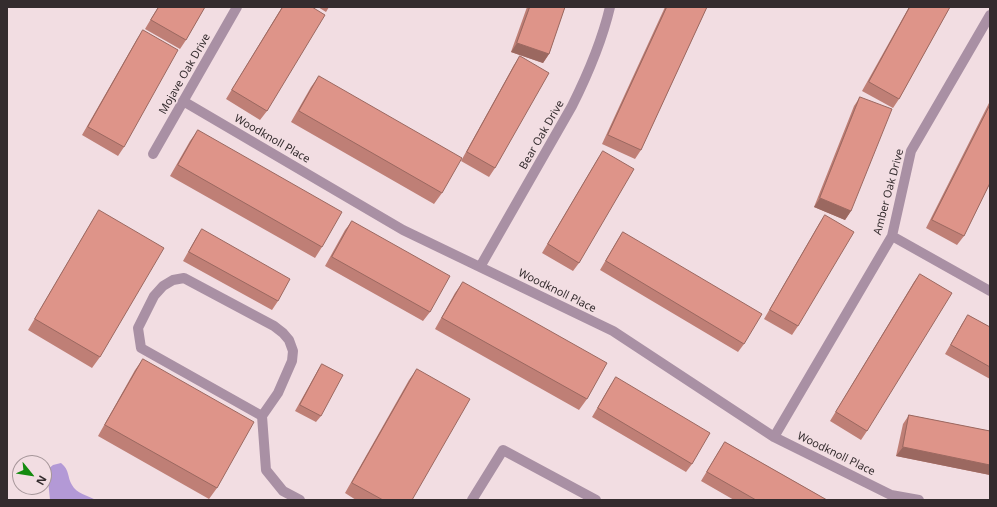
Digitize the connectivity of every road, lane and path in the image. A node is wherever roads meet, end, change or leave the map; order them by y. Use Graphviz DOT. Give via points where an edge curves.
graph roads {
  1 [pos="237,7"];
  2 [pos="610,7"];
  3 [pos="990,15"];
  4 [pos="183,101"];
  5 [pos="153,154"];
  6 [pos="892,236"];
  7 [pos="480,267"];
  8 [pos="990,291"];
  9 [pos="262,416"];
  10 [pos="774,437"];
  11 [pos="300,500"];
  12 [pos="472,500"];
  13 [pos="596,500"];
  14 [pos="919,500"];
  1 -- 4 [label="street, Mojave Oak Drive"];
  2 -- 7 [label="street, Bear Oak Drive" via="584,82"];
  3 -- 6 [label="street, Amber Oak Drive" via="911,151"];
  4 -- 5 [label="street, Mojave Oak Drive"];
  4 -- 7 [label="street, Woodknoll Place" via="402,230"];
  6 -- 8 [label="street"];
  6 -- 10 [label="street, Amber Oak Drive"];
  7 -- 10 [label="street, Woodknoll Place" via="613,331"];
  9 -- 9 [label="street" via="141,348 138,328 154,296 163,286 173,280 184,278 274,326 289,340 293,351 292,361 278,393"];
  9 -- 11 [label="street" via="266,470 283,491"];
  10 -- 14 [label="street, Woodknoll Place" via="891,495"];
  12 -- 13 [label="street" via="503,450"];
}
